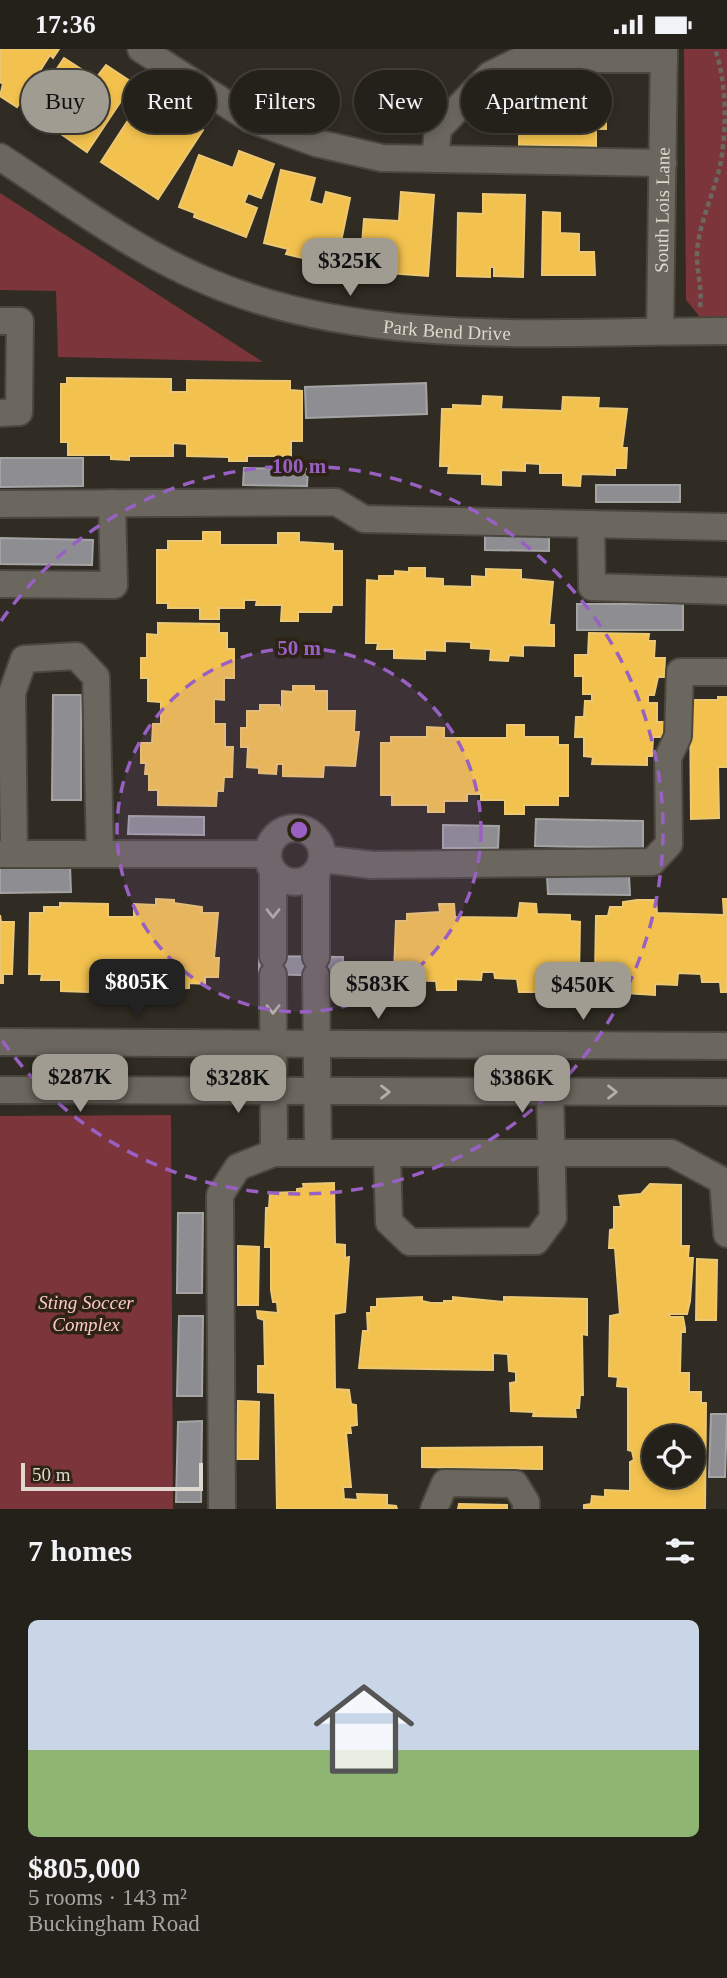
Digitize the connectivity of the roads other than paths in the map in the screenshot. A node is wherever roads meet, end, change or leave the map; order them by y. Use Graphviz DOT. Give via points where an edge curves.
graph roads {
  1 [pos="141,49"];
  2 [pos="664,54"];
  3 [pos="0,157"];
  4 [pos="435,159"];
  5 [pos="663,163"];
  6 [pos="0,321"];
  7 [pos="660,331"];
  8 [pos="727,331"];
  9 [pos="0,413"];
  10 [pos="112,503"];
  11 [pos="0,504"];
  12 [pos="591,524"];
  13 [pos="727,527"];
  14 [pos="0,585"];
  15 [pos="727,591"];
  16 [pos="727,672"];
  17 [pos="100,853"];
  18 [pos="7,854"];
  19 [pos="271,862"];
  20 [pos="319,866"];
  21 [pos="0,1042"];
  22 [pos="274,1044"];
  23 [pos="316,1044"];
  24 [pos="727,1046"];
  25 [pos="0,1090"];
  26 [pos="274,1092"];
  27 [pos="317,1092"];
  28 [pos="550,1092"];
  29 [pos="727,1092"];
  30 [pos="274,1153"];
  31 [pos="318,1153"];
  32 [pos="387,1153"];
  33 [pos="551,1154"];
  34 [pos="727,1234"];
  35 [pos="222,1509"];
  36 [pos="434,1509"];
  37 [pos="526,1509"];
  1 -- 4 [label="street" via="250,119 316,143 382,158"];
  2 -- 4 [label="street" via="523,59 489,75 439,128"];
  2 -- 5 [label="street, South Lois Lane"];
  3 -- 7 [label="street, Park Bend Drive" via="160,260 266,303 359,324 434,331"];
  4 -- 5 [label="street"];
  5 -- 7 [label="street, South Lois Lane"];
  6 -- 9 [label="street" via="20,321 19,412"];
  7 -- 8 [label="street, Park Bend Drive"];
  10 -- 11 [label="street"];
  10 -- 12 [label="street" via="336,502 364,519"];
  10 -- 14 [label="street" via="114,585"];
  12 -- 13 [label="street"];
  12 -- 15 [label="street" via="592,587"];
  16 -- 20 [label="street" via="680,672 678,736 668,758 669,844 652,862"];
  17 -- 18 [label="street"];
  17 -- 18 [label="street" via="96,677 76,656 24,659 12,693"];
  17 -- 19 [label="street"];
  19 -- 20 [label="street" via="279,877 296,882"];
  19 -- 20 [label="street" via="275,838 281,832 300,829 317,839"];
  19 -- 22 [label="street, one-way"];
  20 -- 23 [label="street"];
  21 -- 22 [label="street"];
  22 -- 23 [label="street"];
  22 -- 26 [label="street"];
  23 -- 24 [label="street"];
  23 -- 27 [label="street"];
  25 -- 26 [label="street"];
  26 -- 27 [label="street"];
  26 -- 30 [label="street"];
  27 -- 28 [label="street, one-way"];
  27 -- 31 [label="street"];
  28 -- 29 [label="street, one-way"];
  28 -- 33 [label="street"];
  30 -- 31 [label="street"];
  30 -- 35 [label="street" via="238,1167 220,1195"];
  31 -- 32 [label="street"];
  32 -- 33 [label="street"];
  32 -- 33 [label="street" via="389,1222 410,1242 536,1241 553,1218"];
  33 -- 34 [label="street" via="671,1153 723,1181"];
  36 -- 37 [label="street" via="445,1483 456,1483 515,1484"];
}
